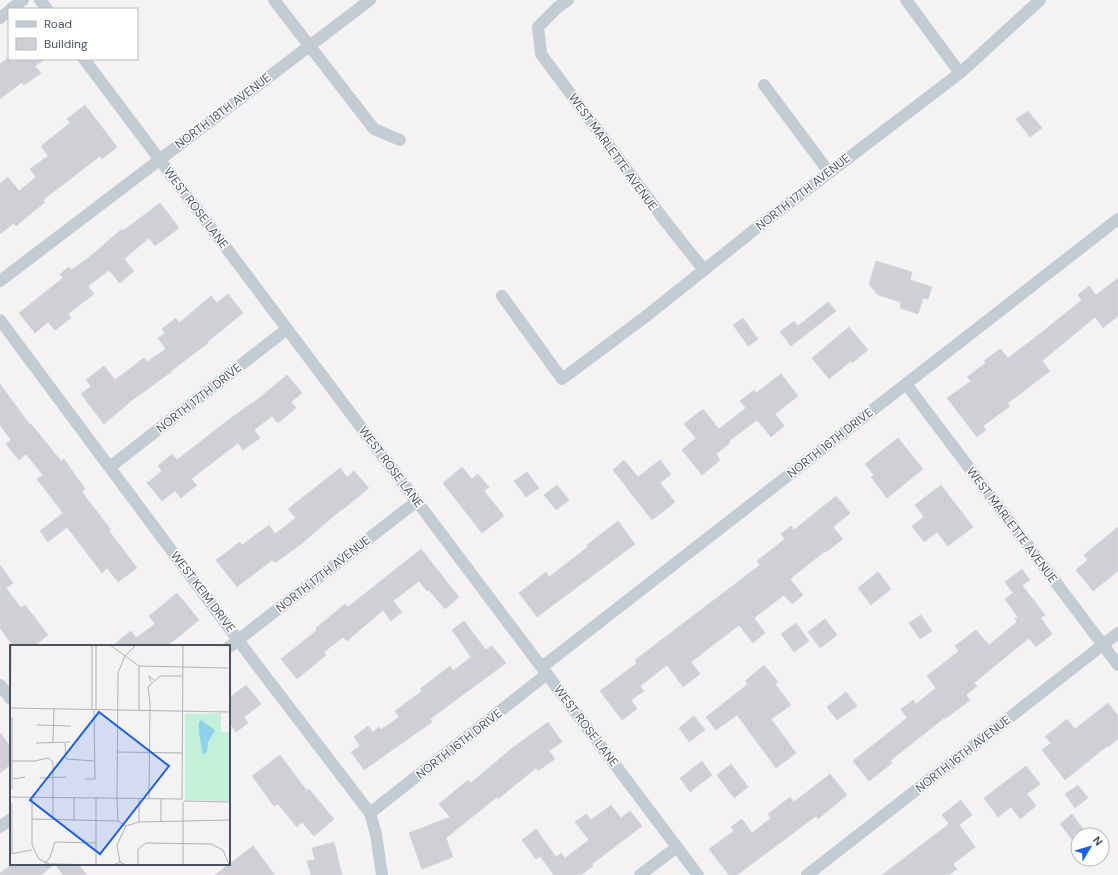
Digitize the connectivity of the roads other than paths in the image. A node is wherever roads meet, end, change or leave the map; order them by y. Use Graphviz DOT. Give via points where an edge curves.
graph roads {
  1 [pos="23,0"];
  2 [pos="40,0"];
  3 [pos="274,0"];
  4 [pos="370,0"];
  5 [pos="568,0"];
  6 [pos="906,0"];
  7 [pos="1040,0"];
  8 [pos="13,8"];
  9 [pos="46,8"];
  10 [pos="8,12"];
  11 [pos="0,18"];
  12 [pos="308,46"];
  13 [pos="85,60"];
  14 [pos="960,73"];
  15 [pos="764,86"];
  16 [pos="400,140"];
  17 [pos="159,159"];
  18 [pos="829,172"];
  19 [pos="1118,219"];
  20 [pos="704,270"];
  21 [pos="0,281"];
  22 [pos="502,296"];
  23 [pos="0,320"];
  24 [pos="287,329"];
  25 [pos="906,384"];
  26 [pos="110,467"];
  27 [pos="417,501"];
  28 [pos="1118,633"];
  29 [pos="234,644"];
  30 [pos="1103,645"];
  31 [pos="1118,665"];
  32 [pos="544,671"];
  33 [pos="0,685"];
  34 [pos="10,698"];
  35 [pos="370,813"];
  36 [pos="10,820"];
  37 [pos="0,827"];
  38 [pos="677,846"];
  39 [pos="382,875"];
  40 [pos="640,875"];
  41 [pos="698,875"];
  42 [pos="807,875"];
  1 -- 8 [label="street"];
  2 -- 9 [label="street"];
  3 -- 12 [label="street"];
  4 -- 12 [label="street, NORTH 18TH AVENUE"];
  5 -- 20 [label="street, WEST MARLETTE AVENUE" via="538,27 541,54"];
  6 -- 14 [label="street"];
  7 -- 14 [label="street, NORTH 17TH AVENUE"];
  10 -- 11 [label="street"];
  12 -- 16 [label="street" via="374,129"];
  12 -- 17 [label="street, NORTH 18TH AVENUE"];
  13 -- 17 [label="street, WEST ROSE LANE"];
  14 -- 18 [label="street, NORTH 17TH AVENUE"];
  15 -- 18 [label="street"];
  17 -- 21 [label="street, NORTH 18TH AVENUE"];
  17 -- 24 [label="street, WEST ROSE LANE"];
  18 -- 20 [label="street, NORTH 17TH AVENUE"];
  19 -- 25 [label="street, NORTH 16TH DRIVE"];
  20 -- 22 [label="street, NORTH 17TH AVENUE" via="562,379"];
  23 -- 26 [label="street, WEST KEIM DRIVE"];
  24 -- 26 [label="street, NORTH 17TH DRIVE"];
  24 -- 27 [label="street, WEST ROSE LANE"];
  25 -- 30 [label="street, WEST MARLETTE AVENUE"];
  25 -- 32 [label="street, NORTH 16TH DRIVE"];
  26 -- 29 [label="street, WEST KEIM DRIVE"];
  27 -- 29 [label="street, NORTH 17TH AVENUE"];
  27 -- 32 [label="street, WEST ROSE LANE"];
  28 -- 30 [label="street, NORTH 16TH AVENUE"];
  29 -- 35 [label="street, WEST KEIM DRIVE"];
  30 -- 31 [label="street, WEST MARLETTE AVENUE"];
  30 -- 42 [label="street, NORTH 16TH AVENUE"];
  32 -- 35 [label="street, NORTH 16TH DRIVE"];
  32 -- 38 [label="street, WEST ROSE LANE"];
  33 -- 34 [label="street"];
  35 -- 39 [label="street, WEST KEIM DRIVE"];
  36 -- 37 [label="street"];
  38 -- 40 [label="street"];
  38 -- 41 [label="street, WEST ROSE LANE"];
}
